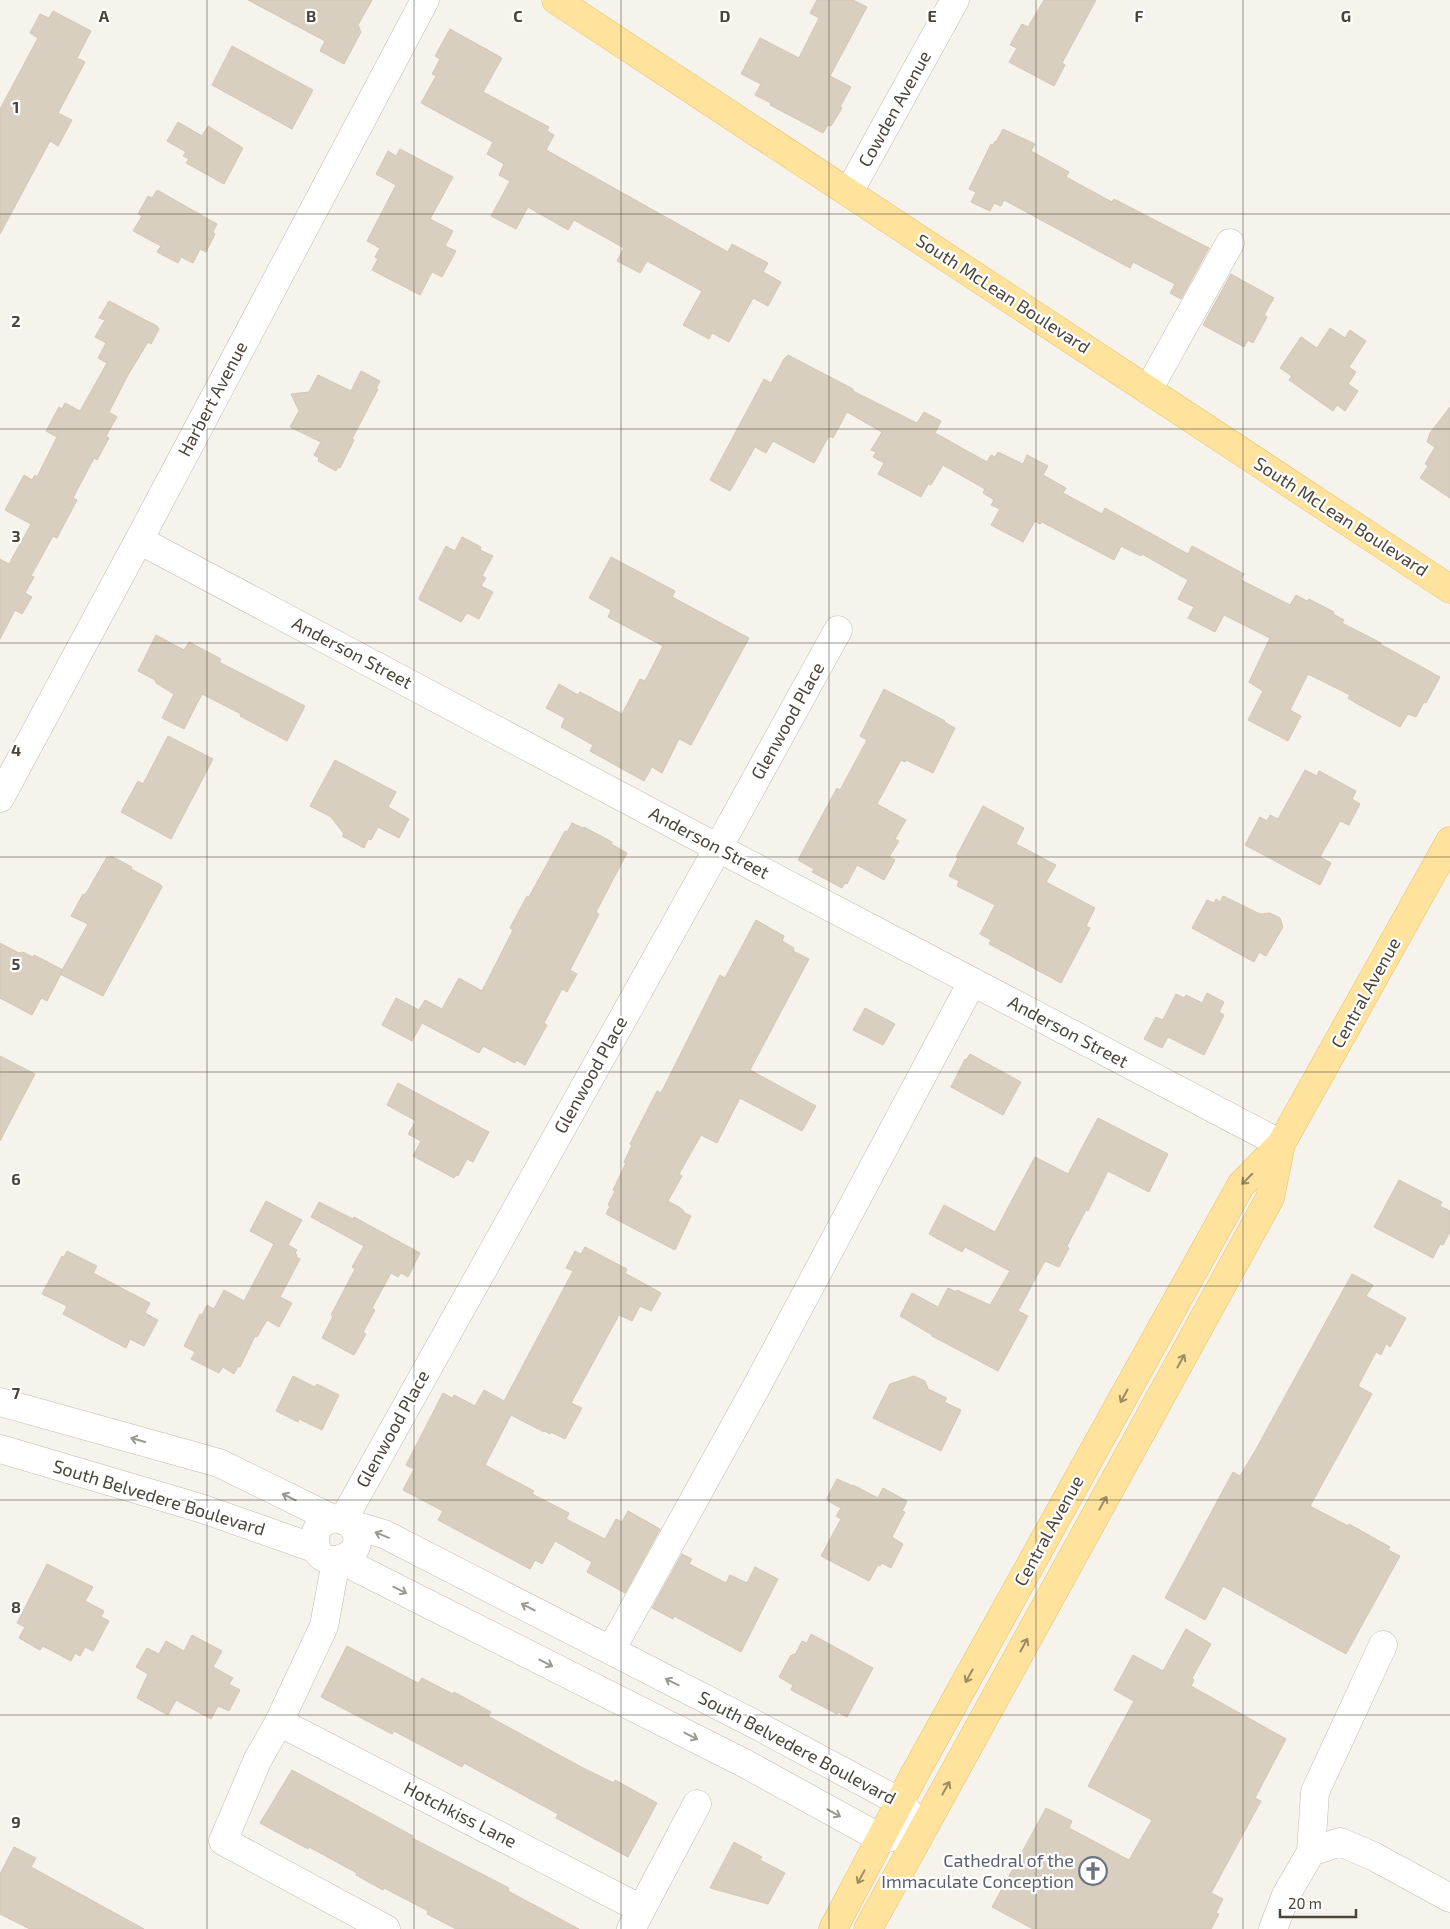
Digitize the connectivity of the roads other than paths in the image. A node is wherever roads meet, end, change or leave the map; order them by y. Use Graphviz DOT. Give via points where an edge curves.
graph roads {
  1 [pos="425,0"];
  2 [pos="556,0"];
  3 [pos="955,0"];
  4 [pos="849,192"];
  5 [pos="1230,243"];
  6 [pos="1148,390"];
  7 [pos="139,540"];
  8 [pos="1450,589"];
  9 [pos="838,630"];
  10 [pos="0,798"];
  11 [pos="1450,841"];
  12 [pos="718,848"];
  13 [pos="972,982"];
  14 [pos="1282,1144"];
  15 [pos="0,1402"];
  16 [pos="0,1449"];
  17 [pos="341,1520"];
  18 [pos="331,1556"];
  19 [pos="1384,1646"];
  20 [pos="611,1650"];
  21 [pos="278,1722"];
  22 [pos="900,1802"];
  23 [pos="697,1804"];
  24 [pos="922,1830"];
  25 [pos="882,1839"];
  26 [pos="1311,1852"];
  27 [pos="1450,1898"];
  28 [pos="636,1919"];
  29 [pos="386,1929"];
  30 [pos="833,1929"];
  31 [pos="868,1929"];
  32 [pos="1273,1929"];
  1 -- 7 [label="street, Harbert Avenue"];
  2 -- 4 [label="main road, South McLean Boulevard"];
  3 -- 4 [label="street, Cowden Avenue"];
  4 -- 6 [label="main road, South McLean Boulevard"];
  5 -- 6 [label="street"];
  6 -- 8 [label="main road, South McLean Boulevard"];
  7 -- 10 [label="street, Harbert Avenue"];
  7 -- 12 [label="street, Anderson Street"];
  9 -- 12 [label="street, Glenwood Place"];
  11 -- 14 [label="main road, Central Avenue"];
  12 -- 13 [label="street, Anderson Street"];
  12 -- 17 [label="street, Glenwood Place"];
  13 -- 14 [label="street, Anderson Street"];
  13 -- 20 [label="street" via="762,1376"];
  14 -- 22 [label="main road, Central Avenue, one-way" via="1241,1185"];
  24 -- 14 [label="main road, Central Avenue, one-way" via="1270,1198"];
  17 -- 15 [label="street, South Belvedere Boulevard, one-way" via="219,1463"];
  16 -- 18 [label="street, South Belvedere Boulevard" via="200,1508"];
  17 -- 18 [label="street" via="321,1524 315,1536"];
  17 -- 18 [label="street" via="356,1534 355,1547 347,1557"];
  20 -- 17 [label="street, South Belvedere Boulevard, one-way" via="384,1534"];
  18 -- 21 [label="street" via="324,1626"];
  18 -- 25 [label="street, South Belvedere Boulevard, one-way" via="744,1763"];
  19 -- 26 [label="street" via="1315,1792"];
  22 -- 20 [label="street, South Belvedere Boulevard, one-way"];
  21 -- 28 [label="street, Hotchkiss Lane"];
  21 -- 29 [label="street" via="258,1759 224,1841"];
  22 -- 24 [label="street, South Belvedere Boulevard"];
  22 -- 25 [label="main road, Central Avenue"];
  23 -- 28 [label="street"];
  24 -- 25 [label="street"];
  24 -- 31 [label="main road, Central Avenue"];
  25 -- 30 [label="main road, Central Avenue, one-way"];
  26 -- 27 [label="street" via="1340,1842"];
  26 -- 32 [label="street" via="1286,1895"];
}
